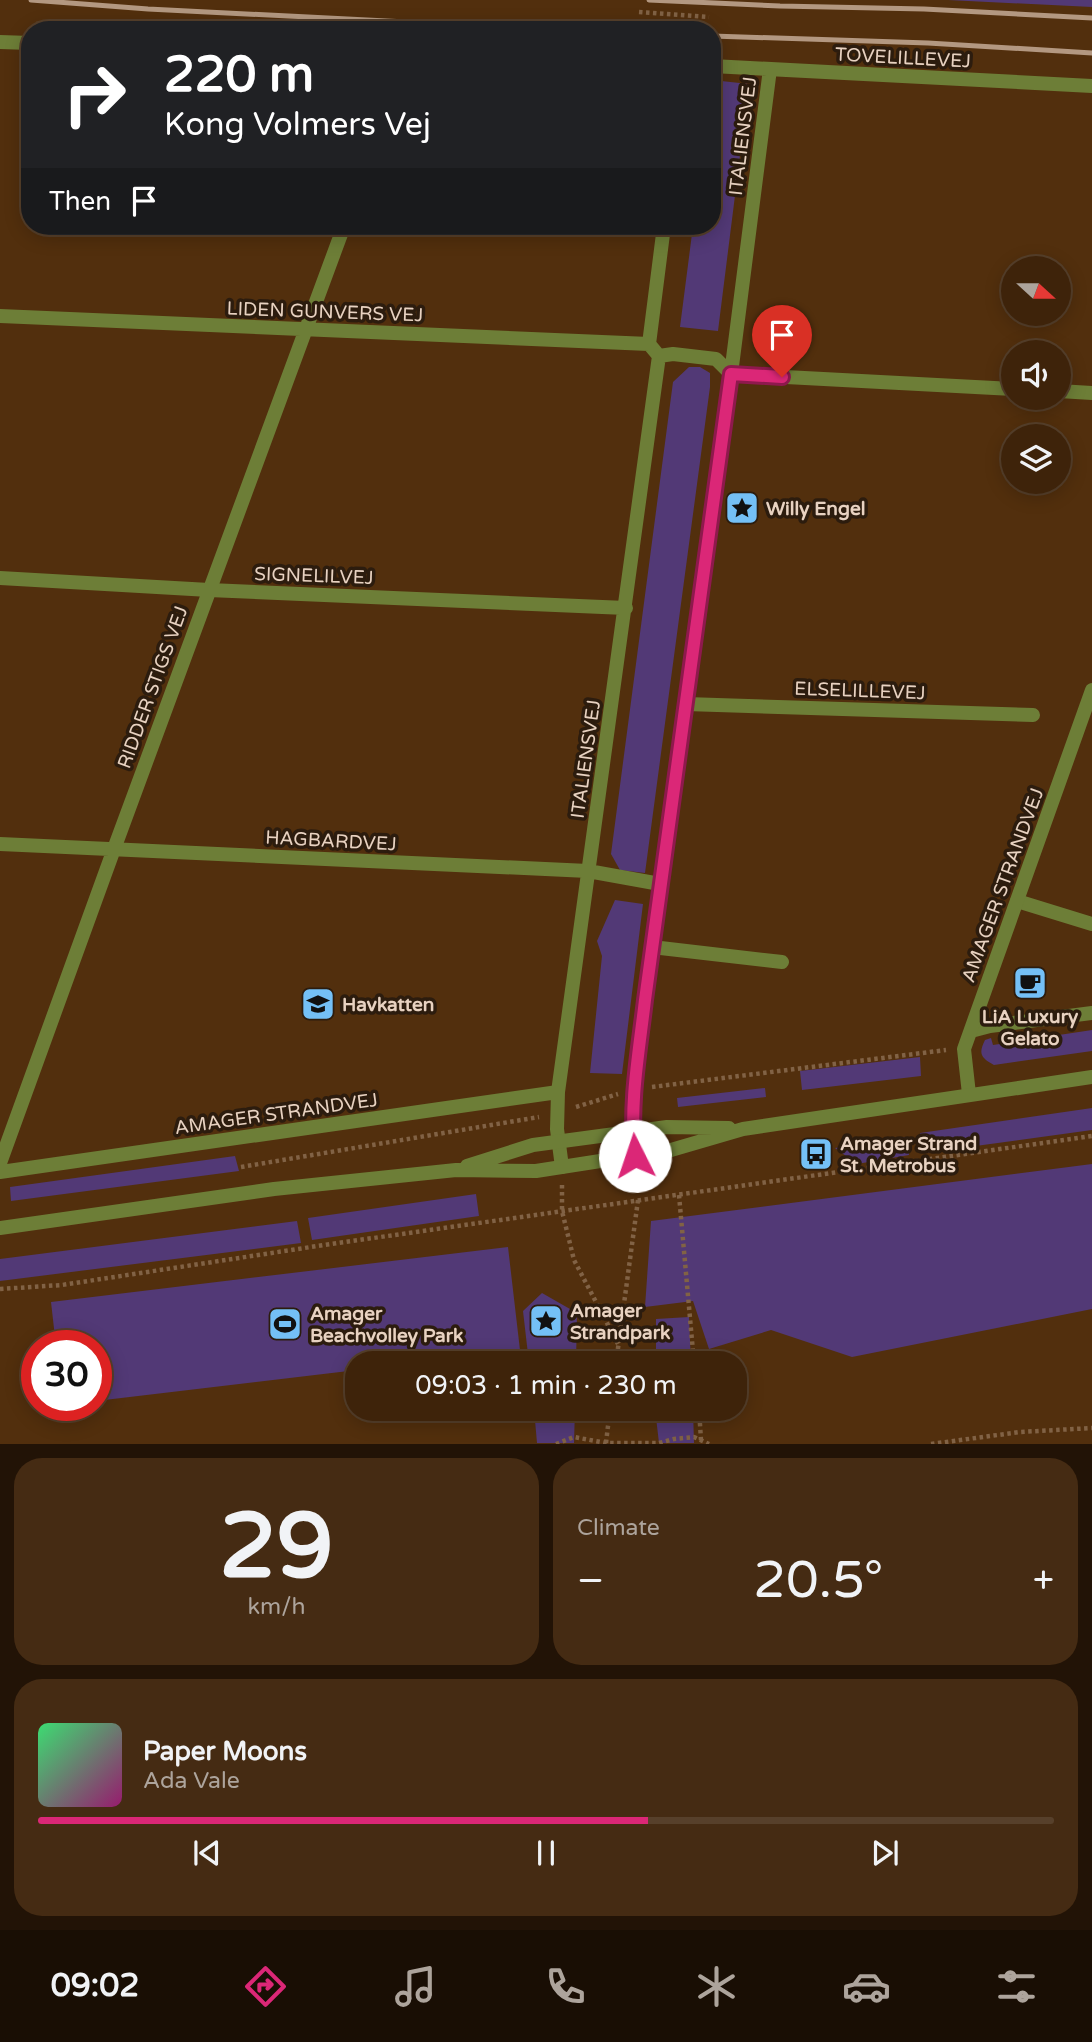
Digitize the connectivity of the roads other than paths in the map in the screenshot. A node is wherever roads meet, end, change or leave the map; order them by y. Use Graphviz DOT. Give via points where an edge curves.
graph roads {
  1 [pos="0,41"];
  2 [pos="21,42"];
  3 [pos="721,66"];
  4 [pos="770,69"];
  5 [pos="1092,86"];
  6 [pos="341,235"];
  7 [pos="663,235"];
  8 [pos="0,316"];
  9 [pos="306,329"];
  10 [pos="649,344"];
  11 [pos="659,356"];
  12 [pos="731,374"];
  13 [pos="1001,388"];
  14 [pos="1071,392"];
  15 [pos="1092,393"];
  16 [pos="0,578"];
  17 [pos="209,590"];
  18 [pos="625,608"];
  19 [pos="1092,690"];
  20 [pos="686,704"];
  21 [pos="1033,715"];
  22 [pos="0,844"];
  23 [pos="114,849"];
  24 [pos="588,871"];
  25 [pos="660,884"];
  26 [pos="1017,901"];
  27 [pos="1092,924"];
  28 [pos="652,947"];
  29 [pos="782,962"];
  30 [pos="1092,1013"];
  31 [pos="971,1031"];
  32 [pos="1092,1077"];
  33 [pos="558,1092"];
  34 [pos="969,1094"];
  35 [pos="743,1129"];
  36 [pos="632,1132"];
  37 [pos="558,1142"];
  38 [pos="635,1156"];
  39 [pos="0,1163"];
  40 [pos="562,1167"];
  41 [pos="456,1170"];
  42 [pos="0,1172"];
  43 [pos="0,1228"];
  1 -- 2 [label="street"];
  3 -- 4 [label="street, TOVELILLEVEJ"];
  4 -- 5 [label="street, TOVELILLEVEJ"];
  4 -- 12 [label="street, ITALIENSVEJ"];
  6 -- 9 [label="street, RIDDER STIGS VEJ"];
  7 -- 10 [label="street"];
  8 -- 9 [label="street, LIDEN GUNVERS VEJ"];
  9 -- 10 [label="street, LIDEN GUNVERS VEJ"];
  9 -- 17 [label="street, RIDDER STIGS VEJ"];
  10 -- 11 [label="street"];
  11 -- 12 [label="street" via="716,359"];
  11 -- 18 [label="street, ITALIENSVEJ"];
  12 -- 13 [label="street"];
  12 -- 20 [label="street, ITALIENSVEJ"];
  14 -- 15 [label="street"];
  16 -- 17 [label="street, SIGNELILVEJ"];
  17 -- 18 [label="street, SIGNELILVEJ"];
  17 -- 23 [label="street, RIDDER STIGS VEJ"];
  18 -- 24 [label="street, ITALIENSVEJ"];
  19 -- 26 [label="street, AMAGER STRANDVEJ"];
  20 -- 21 [label="street, ELSELILLEVEJ"];
  20 -- 25 [label="street, ITALIENSVEJ"];
  22 -- 23 [label="street, HAGBARDVEJ"];
  23 -- 24 [label="street, HAGBARDVEJ"];
  23 -- 39 [label="street, RIDDER STIGS VEJ"];
  24 -- 25 [label="street, HAGBARDVEJ"];
  24 -- 33 [label="street, ITALIENSVEJ"];
  25 -- 28 [label="street, ITALIENSVEJ"];
  26 -- 27 [label="street"];
  26 -- 31 [label="street, AMAGER STRANDVEJ"];
  28 -- 29 [label="street"];
  28 -- 36 [label="street, ITALIENSVEJ"];
  30 -- 31 [label="street"];
  31 -- 34 [label="street, AMAGER STRANDVEJ" via="964,1049"];
  32 -- 34 [label="street"];
  33 -- 37 [label="street, ITALIENSVEJ"];
  33 -- 42 [label="street, AMAGER STRANDVEJ"];
  34 -- 35 [label="street"];
  35 -- 36 [label="street" via="667,1127"];
  35 -- 38 [label="street"];
  36 -- 37 [label="street"];
  36 -- 38 [label="street, ITALIENSVEJ"];
  37 -- 40 [label="street, ITALIENSVEJ"];
  37 -- 41 [label="street" via="533,1145"];
  38 -- 40 [label="street"];
  40 -- 41 [label="street"];
  41 -- 43 [label="street" via="274,1189"];
}
